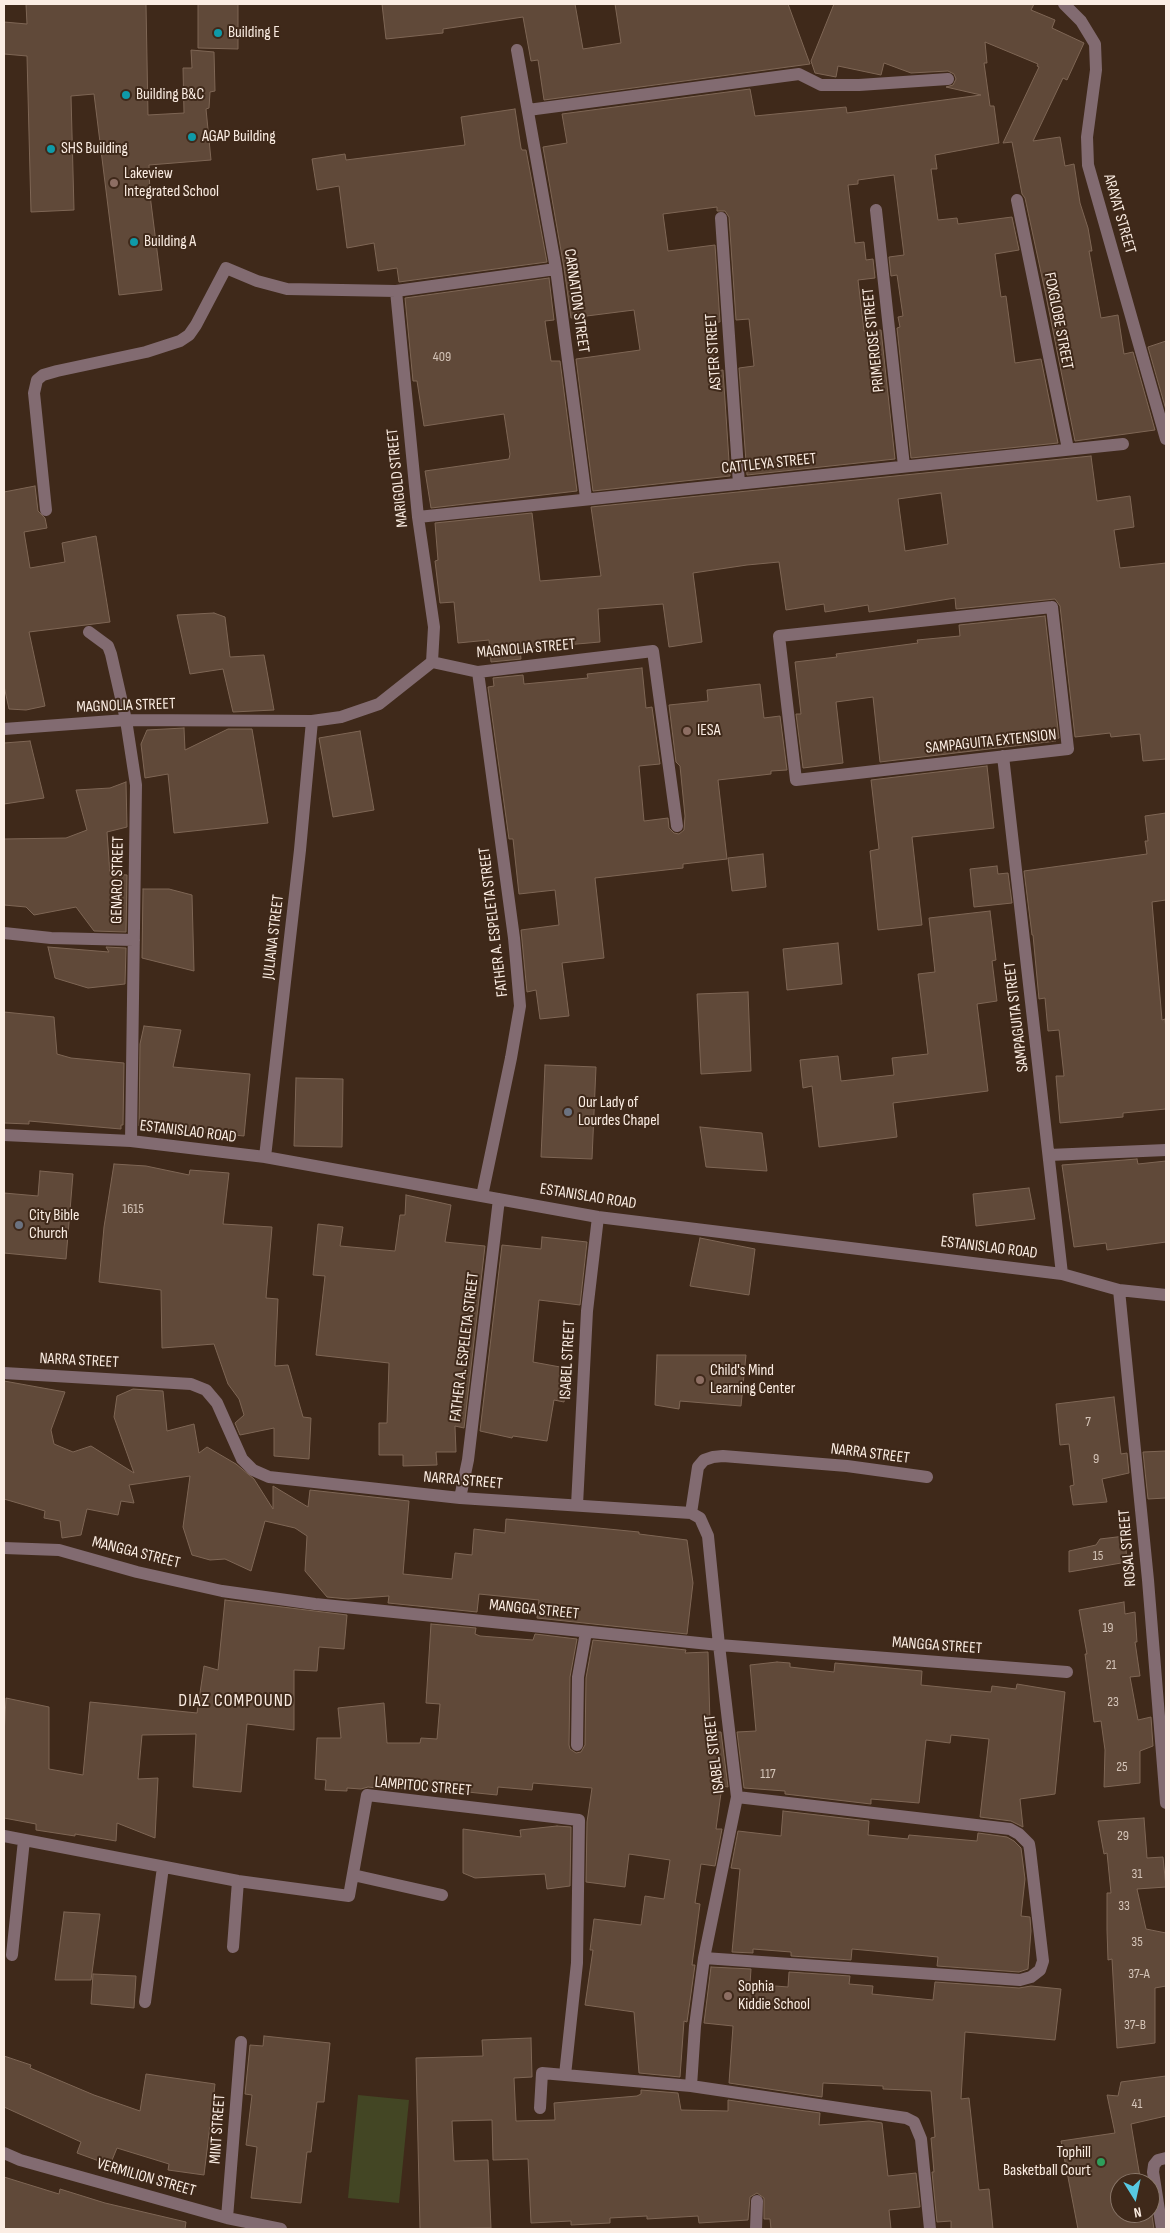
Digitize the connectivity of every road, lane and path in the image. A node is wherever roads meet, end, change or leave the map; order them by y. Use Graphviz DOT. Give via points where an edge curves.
graph roads {
  1 [pos="1064,4"];
  2 [pos="517,50"];
  3 [pos="948,79"];
  4 [pos="528,110"];
  5 [pos="1017,200"];
  6 [pos="876,210"];
  7 [pos="721,218"];
  8 [pos="556,269"];
  9 [pos="396,291"];
  10 [pos="1166,438"];
  11 [pos="1123,444"];
  12 [pos="1068,449"];
  13 [pos="904,466"];
  14 [pos="739,484"];
  15 [pos="586,498"];
  16 [pos="46,510"];
  17 [pos="418,517"];
  18 [pos="89,632"];
  19 [pos="432,662"];
  20 [pos="478,672"];
  21 [pos="126,720"];
  22 [pos="312,721"];
  23 [pos="4,729"];
  24 [pos="1003,756"];
  25 [pos="677,826"];
  26 [pos="4,933"];
  27 [pos="134,940"];
  28 [pos="4,1135"];
  29 [pos="131,1141"];
  30 [pos="1166,1150"];
  31 [pos="1049,1154"];
  32 [pos="264,1157"];
  33 [pos="482,1196"];
  34 [pos="499,1199"];
  35 [pos="598,1217"];
  36 [pos="1062,1274"];
  37 [pos="1119,1290"];
  38 [pos="1166,1295"];
  39 [pos="4,1373"];
  40 [pos="927,1477"];
  41 [pos="460,1498"];
  42 [pos="577,1505"];
  43 [pos="691,1513"];
  44 [pos="4,1548"];
  45 [pos="586,1632"];
  46 [pos="719,1645"];
  47 [pos="1067,1672"];
  48 [pos="577,1745"];
  49 [pos="738,1797"];
  50 [pos="1166,1803"];
  51 [pos="4,1836"];
  52 [pos="24,1840"];
  53 [pos="163,1867"];
  54 [pos="353,1875"];
  55 [pos="238,1880"];
  56 [pos="442,1895"];
  57 [pos="233,1947"];
  58 [pos="12,1955"];
  59 [pos="704,1958"];
  60 [pos="145,2002"];
  61 [pos="241,2042"];
  62 [pos="565,2075"];
  63 [pos="691,2086"];
  64 [pos="540,2108"];
  65 [pos="4,2154"];
  66 [pos="1166,2158"];
  67 [pos="758,2201"];
  68 [pos="227,2218"];
  69 [pos="281,2229"];
  70 [pos="756,2229"];
  71 [pos="930,2229"];
  72 [pos="1162,2229"];
  1 -- 10 [label="street, ARAYAT STREET" via="1081,21 1095,44 1096,70 1087,137 1088,165"];
  2 -- 4 [label="street, CARNATION STREET"];
  3 -- 4 [label="street" via="821,85 799,74"];
  4 -- 8 [label="street, CARNATION STREET"];
  5 -- 12 [label="street, FOXGLOBE STREET"];
  6 -- 13 [label="street, PRIMEROSE STREET"];
  7 -- 14 [label="street, ASTER STREET"];
  8 -- 9 [label="street"];
  8 -- 15 [label="street, CARNATION STREET"];
  9 -- 16 [label="street" via="287,289 226,268 196,325 180,341 43,375 34,393"];
  9 -- 17 [label="street, MARIGOLD STREET"];
  11 -- 12 [label="street, CATTLEYA STREET"];
  12 -- 13 [label="street, CATTLEYA STREET"];
  13 -- 14 [label="street, CATTLEYA STREET"];
  14 -- 15 [label="street, CATTLEYA STREET"];
  15 -- 17 [label="street, CATTLEYA STREET"];
  17 -- 19 [label="street, MARIGOLD STREET" via="434,627"];
  18 -- 21 [label="street, GENARO STREET" via="108,646"];
  19 -- 20 [label="street, MAGNOLIA STREET"];
  19 -- 22 [label="street, MAGNOLIA STREET" via="379,704 341,717"];
  20 -- 25 [label="street, MAGNOLIA STREET" via="653,652"];
  20 -- 33 [label="street, FATHER A. ESPELETA STREET" via="514,938 520,1006"];
  21 -- 22 [label="street, MAGNOLIA STREET"];
  21 -- 23 [label="street, MAGNOLIA STREET"];
  21 -- 27 [label="street, GENARO STREET" via="136,785"];
  22 -- 32 [label="street, JULIANA STREET"];
  24 -- 24 [label="street, SAMPAGUITA EXTENSION" via="796,780 779,636 1052,607 1068,749"];
  24 -- 31 [label="street, SAMPAGUITA STREET"];
  26 -- 27 [label="street"];
  27 -- 29 [label="street, GENARO STREET"];
  28 -- 29 [label="street, ESTANISLAO ROAD"];
  29 -- 32 [label="street, ESTANISLAO ROAD"];
  30 -- 31 [label="street"];
  31 -- 36 [label="street, SAMPAGUITA STREET"];
  32 -- 33 [label="street, ESTANISLAO ROAD"];
  33 -- 34 [label="street, ESTANISLAO ROAD"];
  34 -- 35 [label="street, ESTANISLAO ROAD"];
  34 -- 41 [label="street, FATHER A. ESPELETA STREET" via="468,1460"];
  35 -- 36 [label="street, ESTANISLAO ROAD"];
  35 -- 42 [label="street, ISABEL STREET" via="587,1311"];
  36 -- 37 [label="street, ESTANISLAO ROAD"];
  37 -- 38 [label="street, ESTANISLAO ROAD"];
  37 -- 50 [label="street, ROSAL STREET"];
  39 -- 41 [label="street, NARRA STREET" via="191,1384 206,1390 217,1403 242,1459 253,1470 269,1477"];
  40 -- 43 [label="street, NARRA STREET" via="847,1466 713,1457 698,1467"];
  41 -- 42 [label="street, NARRA STREET"];
  42 -- 43 [label="street, NARRA STREET"];
  43 -- 46 [label="street, ISABEL STREET" via="700,1518 708,1536"];
  44 -- 45 [label="street, MANGGA STREET" via="58,1550 222,1591 315,1604"];
  45 -- 46 [label="street, MANGGA STREET"];
  45 -- 48 [label="street" via="578,1677"];
  46 -- 47 [label="street, MANGGA STREET"];
  46 -- 49 [label="street, ISABEL STREET"];
  49 -- 59 [label="street, ISABEL STREET"];
  49 -- 59 [label="street" via="1010,1829 1029,1844 1043,1962 1040,1970 1020,1980"];
  51 -- 52 [label="street, LAMPITOC STREET"];
  52 -- 53 [label="street, LAMPITOC STREET"];
  52 -- 58 [label="street"];
  53 -- 55 [label="street, LAMPITOC STREET"];
  53 -- 60 [label="street"];
  54 -- 55 [label="street, LAMPITOC STREET" via="349,1896"];
  54 -- 56 [label="street"];
  54 -- 62 [label="street, LAMPITOC STREET" via="367,1795 579,1820 577,1963"];
  55 -- 57 [label="street"];
  59 -- 63 [label="street, ISABEL STREET"];
  61 -- 68 [label="street, MINT STREET"];
  62 -- 63 [label="street"];
  62 -- 64 [label="street" via="542,2073"];
  63 -- 71 [label="street" via="898,2116 914,2122 921,2139"];
  65 -- 68 [label="street, VERMILION STREET"];
  66 -- 72 [label="street" via="1158,2160 1153,2172"];
  67 -- 70 [label="street"];
  68 -- 69 [label="street, VERMILION STREET"];
}
